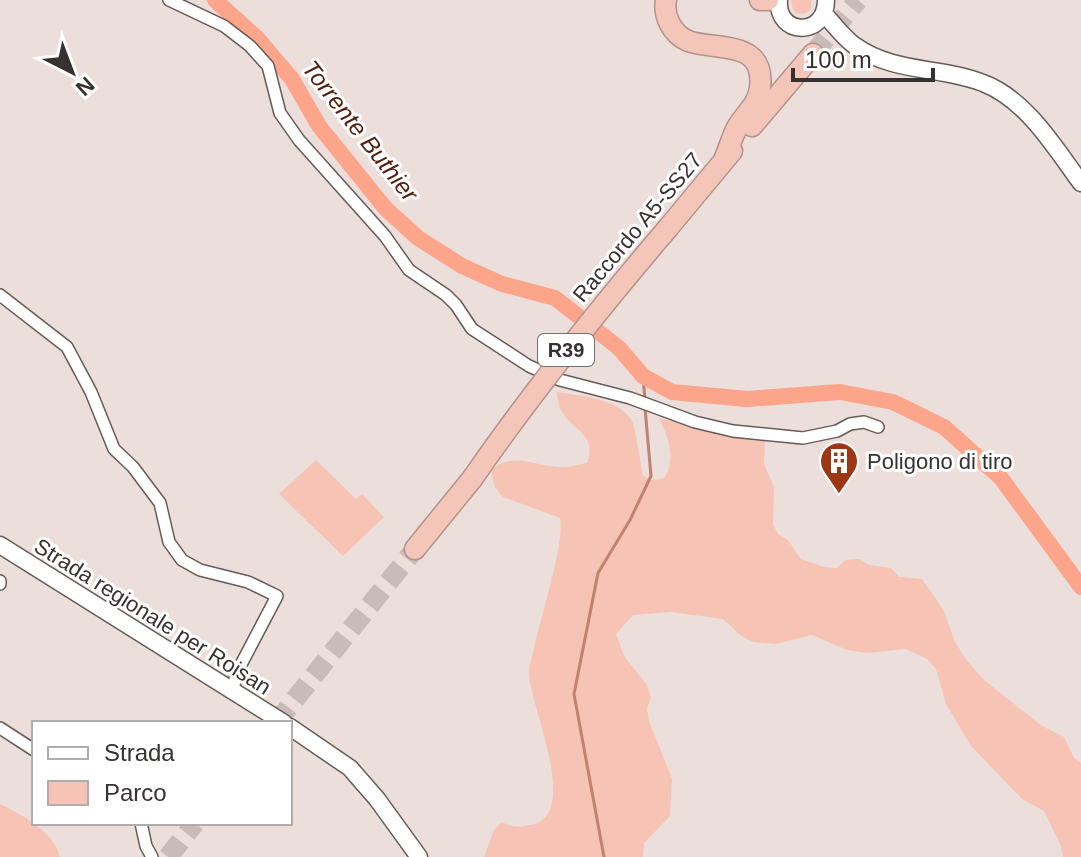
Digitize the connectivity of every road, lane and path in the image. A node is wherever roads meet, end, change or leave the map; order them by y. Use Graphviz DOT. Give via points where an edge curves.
graph roads {
  1 [pos="169,0"];
  2 [pos="666,0"];
  3 [pos="760,0"];
  4 [pos="768,0"];
  5 [pos="779,0"];
  6 [pos="825,7"];
  7 [pos="811,26"];
  8 [pos="849,41"];
  9 [pos="813,54"];
  10 [pos="724,160"];
  11 [pos="1081,183"];
  12 [pos="0,295"];
  13 [pos="878,427"];
  14 [pos="0,545"];
  15 [pos="415,549"];
  16 [pos="233,691"];
  17 [pos="281,721"];
  18 [pos="0,728"];
  19 [pos="292,728"];
  20 [pos="32,749"];
  21 [pos="141,825"];
  22 [pos="152,857"];
  23 [pos="419,857"];
  1 -- 13 [label="street" via="224,26 250,46 268,66 280,113 299,140 409,270 446,295 472,329 529,366 733,431 803,438 850,424"];
  2 -- 10 [label="highway" via="667,20 688,41 739,50 757,67 759,92"];
  3 -- 4 [label="highway"];
  5 -- 7 [label="main road" via="780,14 788,23"];
  6 -- 7 [label="main road"];
  6 -- 8 [label="main road"];
  7 -- 8 [label="main road"];
  8 -- 11 [label="main road" via="888,62 984,83 1033,121"];
  9 -- 10 [label="highway, Raccordo A5-SS27 / R39"];
  10 -- 15 [label="highway, Raccordo A5-SS27 / R39, bridge" via="581,331"];
  12 -- 16 [label="street" via="67,347 114,449 160,503 169,542 182,560 277,596 236,674"];
  14 -- 16 [label="main road, Strada regionale per Roisan"];
  16 -- 17 [label="main road, Strada regionale per Roisan"];
  18 -- 20 [label="street"];
  19 -- 23 [label="main road" via="350,768"];
  21 -- 22 [label="street"];
}
